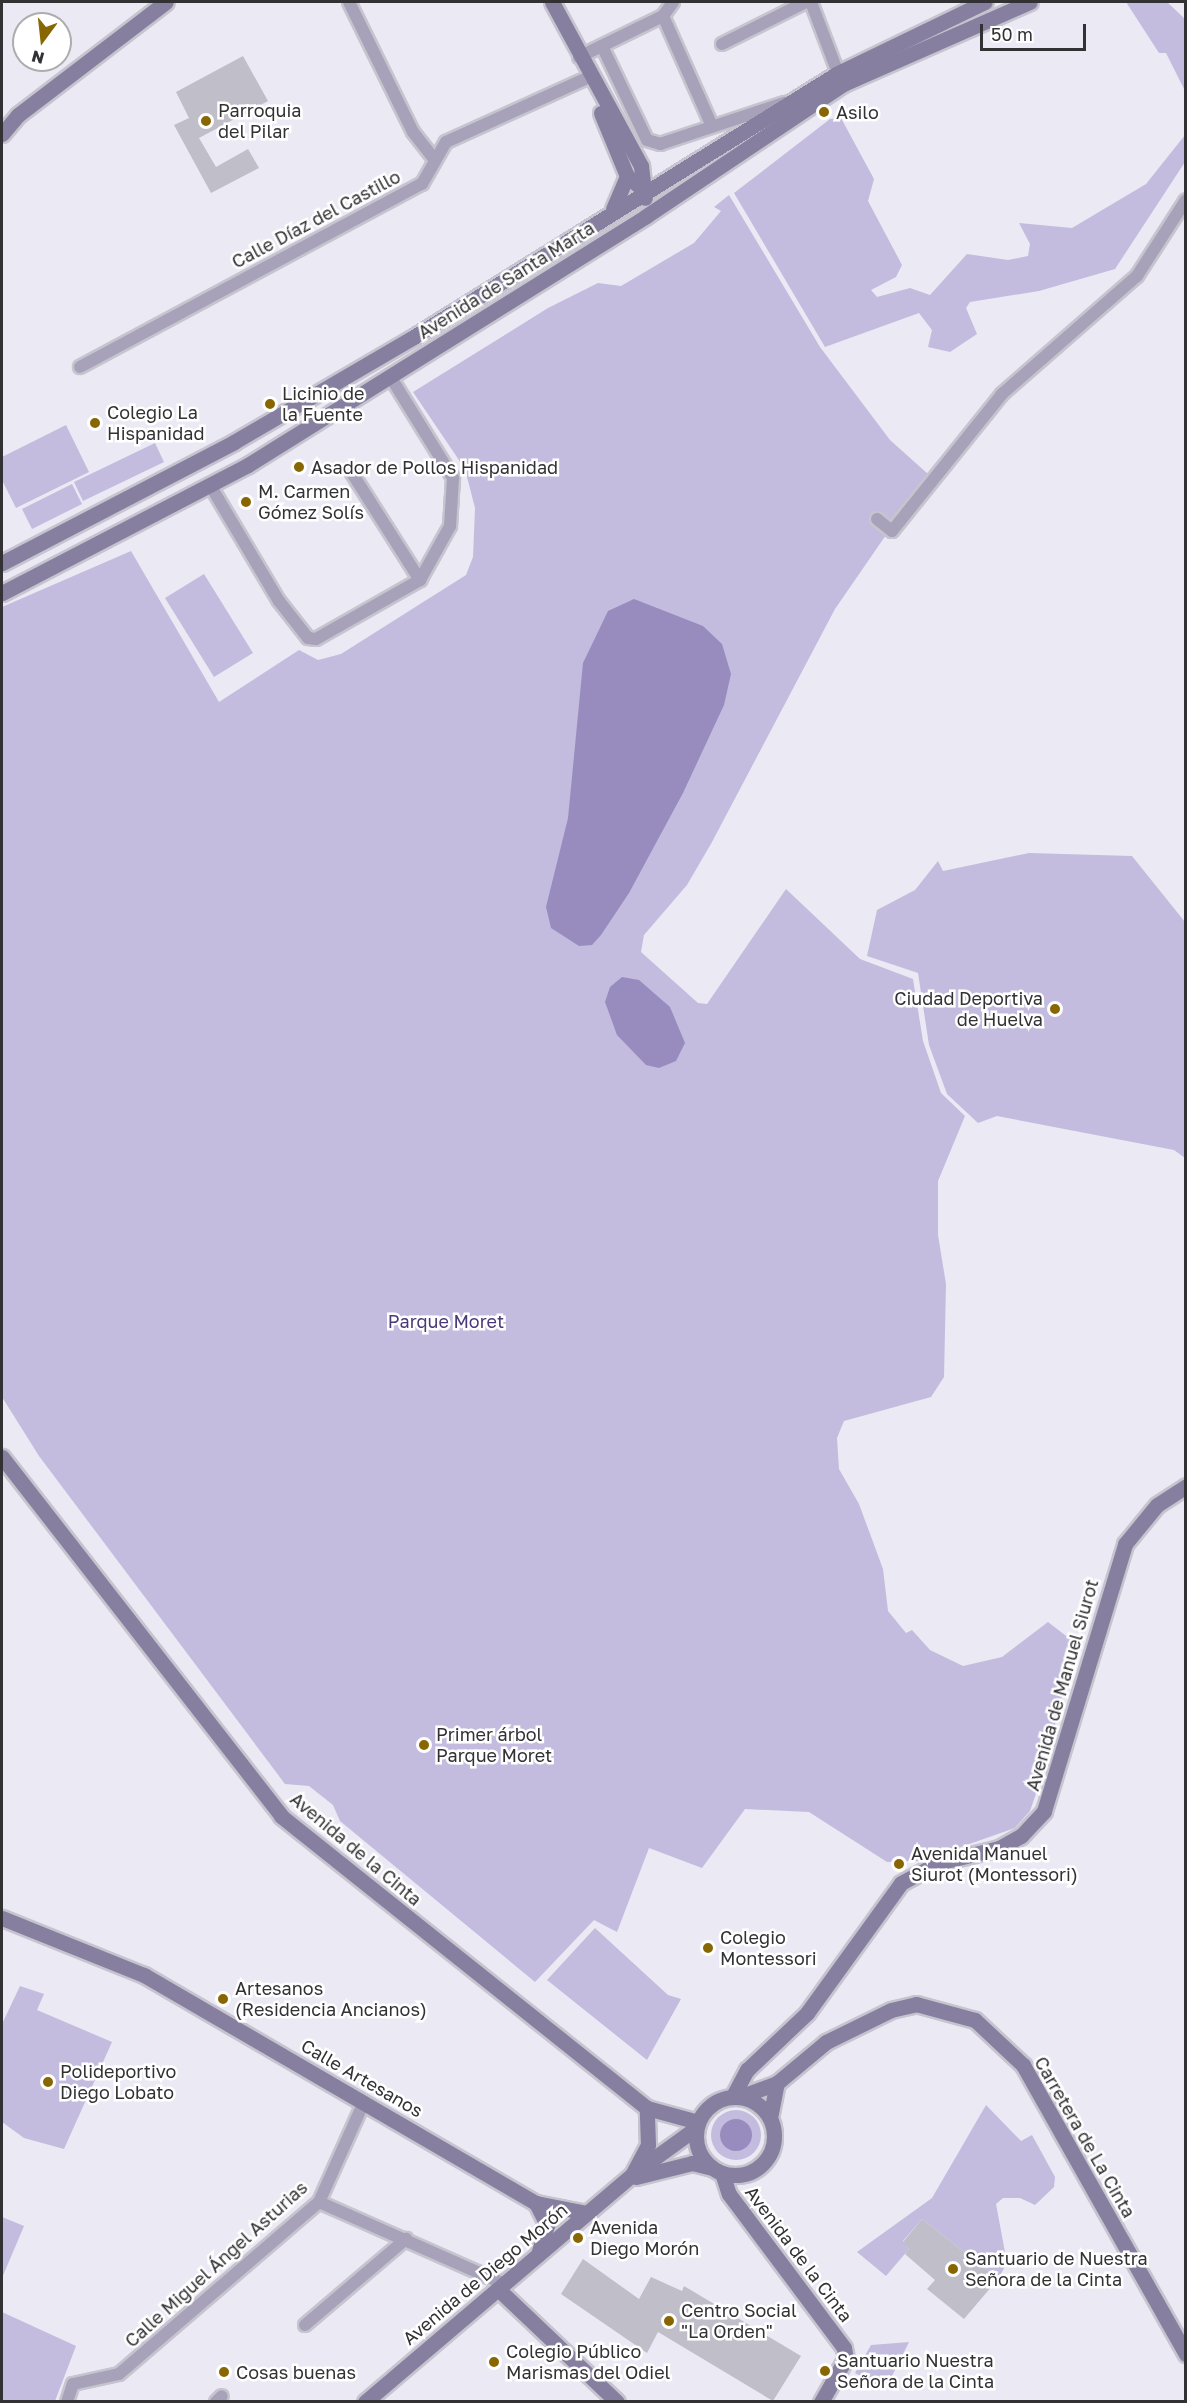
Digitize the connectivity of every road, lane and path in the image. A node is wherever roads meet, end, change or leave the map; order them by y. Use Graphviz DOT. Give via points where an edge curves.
graph roads {
  1 [pos="166,2"];
  2 [pos="349,2"];
  3 [pos="552,2"];
  4 [pos="673,2"];
  5 [pos="806,2"];
  6 [pos="811,2"];
  7 [pos="986,2"];
  8 [pos="1030,2"];
  9 [pos="1014,5"];
  10 [pos="663,16"];
  11 [pos="722,44"];
  12 [pos="602,46"];
  13 [pos="579,57"];
  14 [pos="587,78"];
  15 [pos="841,79"];
  16 [pos="788,102"];
  17 [pos="711,124"];
  18 [pos="2,134"];
  19 [pos="434,158"];
  20 [pos="641,166"];
  21 [pos="675,172"];
  22 [pos="627,176"];
  23 [pos="644,191"];
  24 [pos="1185,200"];
  25 [pos="666,201"];
  26 [pos="613,209"];
  27 [pos="646,216"];
  28 [pos="80,367"];
  29 [pos="390,376"];
  30 [pos="352,472"];
  31 [pos="210,485"];
  32 [pos="877,519"];
  33 [pos="2,563"];
  34 [pos="420,580"];
  35 [pos="2,594"];
  36 [pos="2,1457"];
  37 [pos="1185,1486"];
  38 [pos="2,1918"];
  39 [pos="777,2083"];
  40 [pos="736,2096"];
  41 [pos="364,2102"];
  42 [pos="647,2108"];
  43 [pos="770,2118"];
  44 [pos="697,2125"];
  45 [pos="717,2171"];
  46 [pos="630,2178"];
  47 [pos="319,2202"];
  48 [pos="536,2203"];
  49 [pos="558,2209"];
  50 [pos="586,2213"];
  51 [pos="547,2225"];
  52 [pos="569,2228"];
  53 [pos="406,2239"];
  54 [pos="538,2255"];
  55 [pos="506,2293"];
  56 [pos="305,2325"];
  57 [pos="1185,2354"];
  58 [pos="68,2402"];
  59 [pos="365,2402"];
  60 [pos="617,2402"];
  61 [pos="821,2402"];
  1 -- 18 [label="street" via="18,115"];
  2 -- 19 [label="street" via="413,132"];
  3 -- 13 [label="street"];
  4 -- 10 [label="street"];
  5 -- 11 [label="street"];
  6 -- 15 [label="street"];
  7 -- 15 [label="street, Avenida de Santa Marta"];
  8 -- 9 [label="street, Avenida de Santa Marta"];
  9 -- 15 [label="street, Avenida de Santa Marta"];
  10 -- 12 [label="street"];
  10 -- 17 [label="street"];
  12 -- 13 [label="street"];
  12 -- 17 [label="street" via="647,140 660,144"];
  13 -- 14 [label="street"];
  13 -- 20 [label="street"];
  14 -- 19 [label="street, Calle Díaz del Castillo" via="446,142"];
  14 -- 22 [label="street"];
  15 -- 16 [label="street, Avenida de Santa Marta"];
  15 -- 25 [label="street, Avenida de Santa Marta"];
  16 -- 17 [label="street"];
  16 -- 21 [label="street, Avenida de Santa Marta"];
  19 -- 28 [label="street, Calle Díaz del Castillo" via="422,184"];
  20 -- 21 [label="street"];
  20 -- 23 [label="street"];
  21 -- 23 [label="street, Avenida de Santa Marta"];
  22 -- 23 [label="street"];
  22 -- 26 [label="street"];
  23 -- 25 [label="street"];
  23 -- 26 [label="street, Avenida de Santa Marta"];
  23 -- 27 [label="street"];
  24 -- 32 [label="street" via="1137,276 1002,394 892,531"];
  25 -- 27 [label="street, Avenida de Santa Marta"];
  26 -- 33 [label="street, Avenida de Santa Marta" via="412,338 244,436"];
  27 -- 29 [label="street, Avenida de Santa Marta"];
  29 -- 31 [label="street, Avenida de Santa Marta"];
  29 -- 34 [label="street" via="453,478 450,526"];
  30 -- 34 [label="street"];
  31 -- 34 [label="street" via="285,617 308,638 316,639"];
  31 -- 35 [label="street, Avenida de Santa Marta"];
  36 -- 42 [label="street, Avenida de la Cinta" via="281,1816"];
  37 -- 40 [label="street, Avenida de Manuel Siurot" via="1157,1505 1125,1544 1044,1810 1021,1836 999,1848 938,1863 902,1883 807,2013 747,2070"];
  38 -- 41 [label="street, Calle Artesanos" via="144,1975"];
  39 -- 40 [label="street, Carretera de La Cinta"];
  39 -- 43 [label="street"];
  39 -- 57 [label="street, Carretera de La Cinta" via="826,2042 891,2010 916,2004 975,2020 1023,2066"];
  40 -- 43 [label="street" via="757,2103"];
  40 -- 44 [label="street" via="712,2104"];
  41 -- 47 [label="street, Calle Miguel Ángel Asturias"];
  41 -- 48 [label="street, Calle Artesanos"];
  42 -- 44 [label="street, Avenida de la Cinta"];
  42 -- 46 [label="street" via="648,2145"];
  43 -- 45 [label="street" via="773,2146 760,2167 749,2173"];
  44 -- 45 [label="street" via="698,2150"];
  44 -- 46 [label="street, Avenida de Diego Morón"];
  45 -- 46 [label="street, Avenida de Diego Morón" via="692,2163"];
  45 -- 61 [label="street, Avenida de la Cinta" via="729,2194 834,2332 846,2358"];
  46 -- 50 [label="street, Avenida de Diego Morón"];
  47 -- 53 [label="street"];
  47 -- 58 [label="street, Calle Miguel Ángel Asturias" via="119,2373 73,2384"];
  48 -- 49 [label="street, Calle Artesanos"];
  48 -- 51 [label="street"];
  49 -- 50 [label="street, Calle Artesanos"];
  49 -- 52 [label="street"];
  50 -- 52 [label="street, Avenida de Diego Morón"];
  51 -- 52 [label="street"];
  51 -- 54 [label="street"];
  52 -- 54 [label="street, Avenida de Diego Morón"];
  53 -- 55 [label="street"];
  53 -- 56 [label="street"];
  54 -- 55 [label="street, Avenida de Diego Morón" via="519,2271"];
  55 -- 59 [label="street, Avenida de Diego Morón" via="486,2300"];
  55 -- 60 [label="street"];
}
